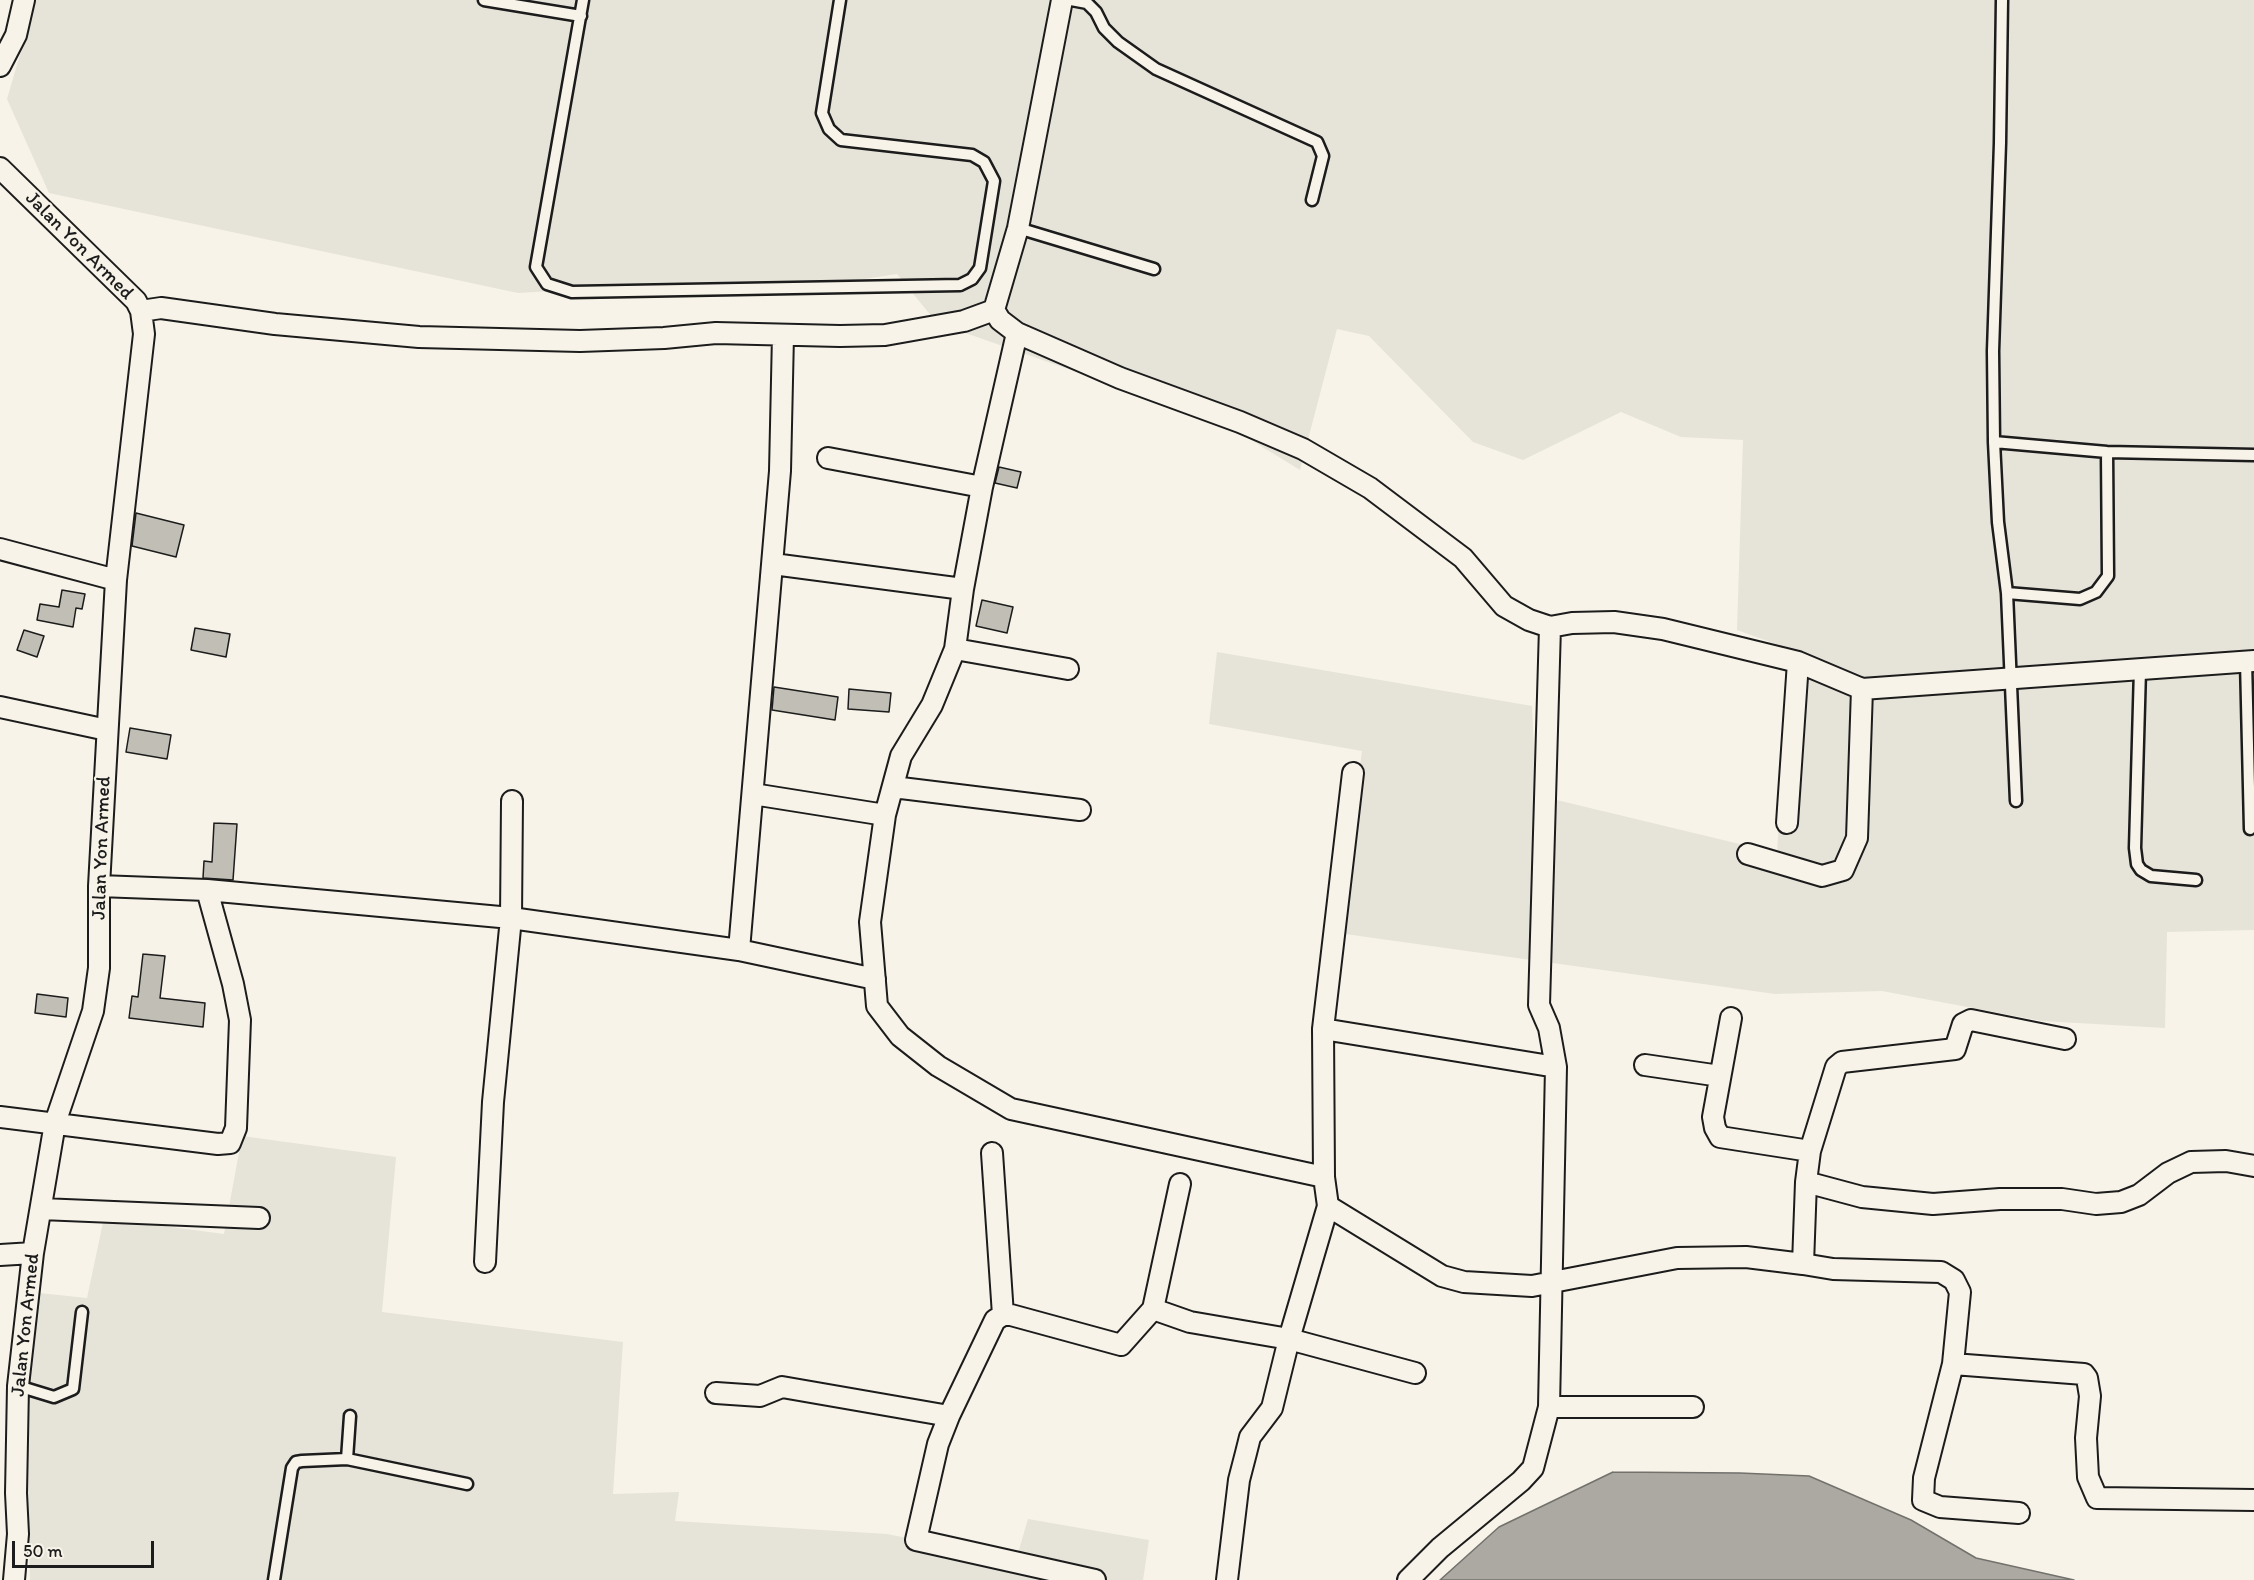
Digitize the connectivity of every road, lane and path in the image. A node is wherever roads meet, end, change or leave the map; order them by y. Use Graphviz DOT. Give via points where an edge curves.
graph roads {
  1 [pos="24,0"];
  2 [pos="484,0"];
  3 [pos="583,0"];
  4 [pos="840,0"];
  5 [pos="1062,0"];
  6 [pos="1071,0"];
  7 [pos="2002,0"];
  8 [pos="581,16"];
  9 [pos="0,66"];
  10 [pos="0,168"];
  11 [pos="1312,200"];
  12 [pos="1018,228"];
  13 [pos="1154,269"];
  14 [pos="141,310"];
  15 [pos="994,310"];
  16 [pos="1017,333"];
  17 [pos="783,335"];
  18 [pos="1994,442"];
  19 [pos="2107,452"];
  20 [pos="2254,455"];
  21 [pos="828,458"];
  22 [pos="982,488"];
  23 [pos="0,549"];
  24 [pos="773,564"];
  25 [pos="116,580"];
  26 [pos="963,589"];
  27 [pos="2007,593"];
  28 [pos="1550,627"];
  29 [pos="955,649"];
  30 [pos="2250,661"];
  31 [pos="1797,662"];
  32 [pos="1068,669"];
  33 [pos="2140,669"];
  34 [pos="2011,679"];
  35 [pos="1862,689"];
  36 [pos="0,707"];
  37 [pos="107,730"];
  38 [pos="1353,773"];
  39 [pos="893,787"];
  40 [pos="753,794"];
  41 [pos="512,801"];
  42 [pos="2016,801"];
  43 [pos="1080,810"];
  44 [pos="885,815"];
  45 [pos="1787,823"];
  46 [pos="2250,829"];
  47 [pos="1748,854"];
  48 [pos="2196,880"];
  49 [pos="99,886"];
  50 [pos="207,890"];
  51 [pos="511,918"];
  52 [pos="739,950"];
  53 [pos="875,978"];
  54 [pos="1731,1018"];
  55 [pos="1323,1029"];
  56 [pos="2065,1039"];
  57 [pos="1645,1065"];
  58 [pos="1556,1067"];
  59 [pos="1720,1076"];
  60 [pos="0,1117"];
  61 [pos="55,1123"];
  62 [pos="1810,1151"];
  63 [pos="992,1153"];
  64 [pos="2254,1167"];
  65 [pos="1324,1177"];
  66 [pos="1806,1182"];
  67 [pos="1180,1184"];
  68 [pos="1328,1206"];
  69 [pos="40,1209"];
  70 [pos="259,1218"];
  71 [pos="33,1253"];
  72 [pos="0,1255"];
  73 [pos="485,1262"];
  74 [pos="1803,1264"];
  75 [pos="1550,1284"];
  76 [pos="1153,1309"];
  77 [pos="82,1312"];
  78 [pos="1003,1315"];
  79 [pos="1289,1340"];
  80 [pos="1953,1364"];
  81 [pos="1415,1373"];
  82 [pos="18,1386"];
  83 [pos="716,1393"];
  84 [pos="1549,1407"];
  85 [pos="1693,1407"];
  86 [pos="350,1416"];
  87 [pos="949,1416"];
  88 [pos="347,1459"];
  89 [pos="467,1484"];
  90 [pos="8,1492"];
  91 [pos="2254,1500"];
  92 [pos="2019,1513"];
  93 [pos="14,1580"];
  94 [pos="274,1580"];
  95 [pos="1095,1580"];
  96 [pos="1227,1580"];
  97 [pos="1408,1580"];
  1 -- 9 [label="street" via="16,35"];
  2 -- 8 [label="lane"];
  3 -- 8 [label="lane"];
  4 -- 8 [label="lane" via="822,113 829,129 841,140 972,155 984,162 994,181 980,268 972,279 960,285 572,292 547,284 536,267"];
  5 -- 12 [label="street"];
  6 -- 11 [label="lane" via="1087,3 1118,42 1156,69 1317,142 1323,156"];
  7 -- 18 [label="lane"];
  10 -- 14 [label="street, Jalan Yon Armed"];
  12 -- 13 [label="lane"];
  12 -- 15 [label="street"];
  14 -- 17 [label="street" via="161,308 275,324 419,337 580,341 716,333"];
  14 -- 25 [label="street, Jalan Yon Armed" via="144,334"];
  15 -- 16 [label="street"];
  15 -- 17 [label="street" via="964,321 885,335"];
  16 -- 22 [label="street"];
  16 -- 28 [label="street" via="1120,378 1304,449 1370,488 1463,558 1504,606"];
  17 -- 24 [label="street"];
  18 -- 19 [label="lane"];
  18 -- 27 [label="lane"];
  19 -- 20 [label="lane"];
  19 -- 27 [label="lane" via="2108,576 2096,592 2080,599"];
  21 -- 22 [label="street"];
  22 -- 26 [label="street"];
  23 -- 25 [label="street"];
  24 -- 26 [label="street"];
  24 -- 40 [label="street"];
  25 -- 37 [label="street, Jalan Yon Armed"];
  26 -- 29 [label="street"];
  27 -- 34 [label="lane"];
  28 -- 31 [label="street" via="1614,622 1663,629"];
  28 -- 58 [label="street" via="1539,1005 1549,1028"];
  29 -- 32 [label="street"];
  29 -- 39 [label="street" via="932,705 901,756"];
  30 -- 33 [label="street"];
  30 -- 46 [label="lane"];
  31 -- 35 [label="street"];
  31 -- 45 [label="street"];
  33 -- 34 [label="street"];
  33 -- 48 [label="lane" via="2137,864 2151,876"];
  34 -- 35 [label="street"];
  34 -- 42 [label="lane"];
  35 -- 47 [label="street" via="1857,837 1843,870 1822,876"];
  36 -- 37 [label="street"];
  37 -- 49 [label="street, Jalan Yon Armed"];
  38 -- 55 [label="street"];
  39 -- 43 [label="street"];
  39 -- 44 [label="street"];
  40 -- 44 [label="street"];
  40 -- 52 [label="street"];
  41 -- 51 [label="street"];
  44 -- 53 [label="street" via="870,922"];
  49 -- 50 [label="street"];
  49 -- 61 [label="street, Jalan Yon Armed" via="99,968 93,1011"];
  50 -- 51 [label="street"];
  50 -- 61 [label="street" via="240,1020 236,1128 230,1143"];
  51 -- 52 [label="street"];
  51 -- 73 [label="street" via="493,1102"];
  52 -- 53 [label="street"];
  53 -- 65 [label="street" via="878,1006 900,1036 938,1066 1011,1109"];
  54 -- 59 [label="street"];
  55 -- 58 [label="street"];
  55 -- 65 [label="street"];
  56 -- 62 [label="street" via="1971,1020 1963,1024 1955,1049 1842,1062 1836,1067"];
  57 -- 59 [label="street"];
  58 -- 75 [label="street"];
  59 -- 62 [label="street" via="1713,1117 1720,1137"];
  60 -- 61 [label="street"];
  61 -- 69 [label="street, Jalan Yon Armed"];
  62 -- 66 [label="street"];
  63 -- 78 [label="street"];
  64 -- 66 [label="street" via="2226,1161 2191,1162 2168,1173 2139,1195 2121,1202 2096,1204 2062,1199 2000,1199 1933,1204 1862,1197"];
  65 -- 68 [label="street"];
  66 -- 74 [label="street"];
  67 -- 76 [label="street"];
  68 -- 75 [label="street" via="1442,1276 1464,1282"];
  68 -- 79 [label="street"];
  69 -- 70 [label="street"];
  69 -- 71 [label="street, Jalan Yon Armed"];
  71 -- 72 [label="street"];
  71 -- 82 [label="street, Jalan Yon Armed"];
  74 -- 75 [label="street" via="1746,1257 1677,1258"];
  74 -- 80 [label="street" via="1833,1269 1941,1272 1954,1280 1960,1292"];
  75 -- 84 [label="street"];
  76 -- 78 [label="street" via="1121,1345"];
  76 -- 79 [label="street" via="1190,1322"];
  77 -- 82 [label="lane" via="73,1389 54,1397"];
  78 -- 87 [label="street" via="995,1320"];
  79 -- 81 [label="street"];
  79 -- 96 [label="street" via="1272,1408 1250,1437 1239,1480"];
  80 -- 91 [label="street" via="2084,1374 2090,1396 2088,1477 2097,1498"];
  80 -- 92 [label="street" via="1924,1478 1923,1500 1940,1507"];
  82 -- 90 [label="street, Jalan Yon Armed"];
  83 -- 87 [label="street" via="760,1396 782,1387"];
  84 -- 85 [label="street"];
  84 -- 97 [label="street" via="1533,1468"];
  86 -- 88 [label="lane"];
  87 -- 95 [label="street" via="916,1540"];
  88 -- 89 [label="lane"];
  88 -- 94 [label="lane" via="302,1461 292,1468"];
  90 -- 93 [label="street, Jalan Yon Armed" via="18,1534"];
}
